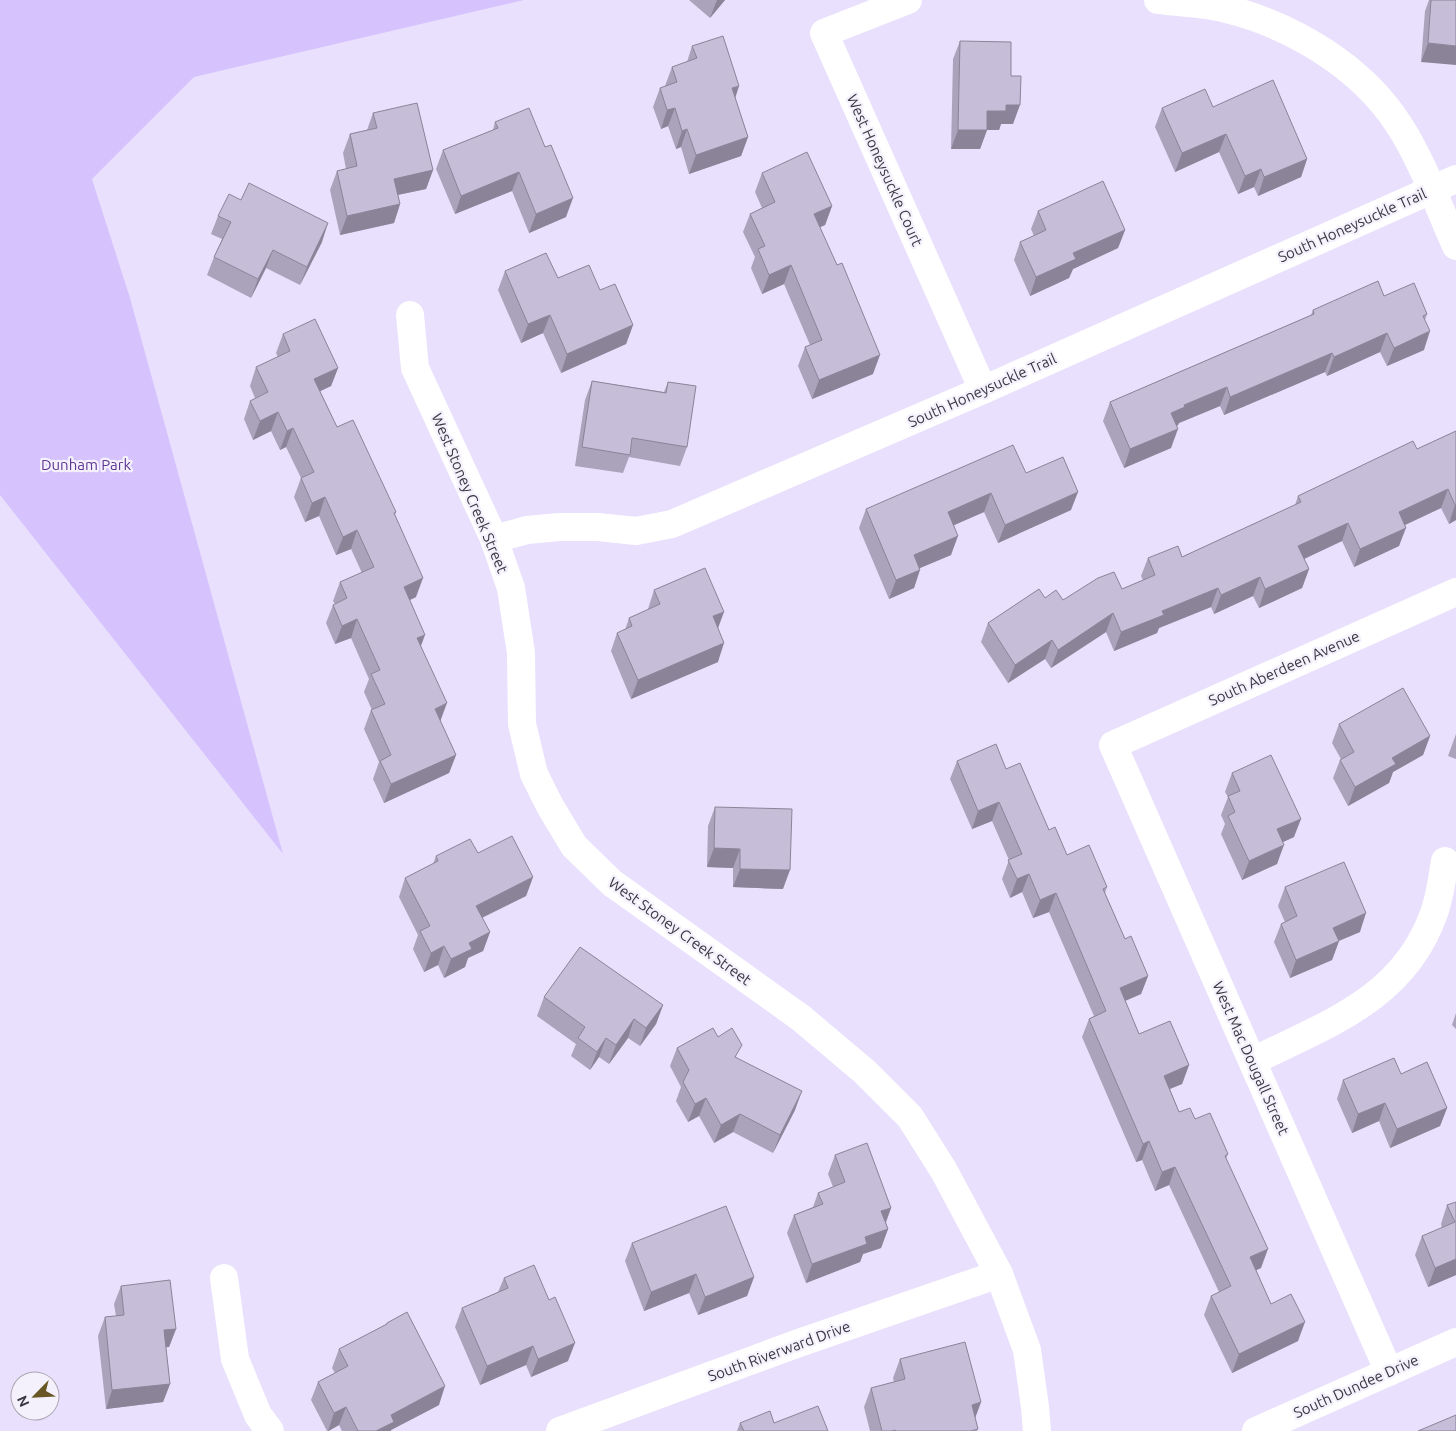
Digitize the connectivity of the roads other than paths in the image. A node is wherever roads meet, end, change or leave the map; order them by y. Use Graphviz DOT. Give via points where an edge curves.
graph roads {
  1 [pos="908,0"];
  2 [pos="1158,0"];
  3 [pos="1456,179"];
  4 [pos="1431,190"];
  5 [pos="1456,246"];
  6 [pos="410,315"];
  7 [pos="983,390"];
  8 [pos="494,539"];
  9 [pos="1456,592"];
  10 [pos="1112,745"];
  11 [pos="1445,861"];
  12 [pos="1253,1061"];
  13 [pos="999,1274"];
  14 [pos="224,1278"];
  15 [pos="1456,1342"];
  16 [pos="1389,1372"];
  17 [pos="270,1431"];
  18 [pos="560,1431"];
  19 [pos="1037,1431"];
  20 [pos="1256,1431"];
  1 -- 7 [label="street, West Honeysuckle Court" via="824,33"];
  2 -- 4 [label="street" via="1223,8 1248,15 1284,30 1342,64 1400,126"];
  3 -- 4 [label="street, South Honeysuckle Trail"];
  4 -- 5 [label="street"];
  4 -- 7 [label="street, South Honeysuckle Trail"];
  6 -- 8 [label="street, West Stoney Creek Street" via="415,368"];
  7 -- 8 [label="street, South Honeysuckle Trail" via="672,524 636,531 559,526"];
  8 -- 13 [label="street, West Stoney Creek Street" via="510,588 521,653 522,724 534,774 574,846 612,883 801,1018 865,1072 910,1117 944,1171"];
  9 -- 10 [label="street, South Aberdeen Avenue"];
  10 -- 12 [label="street, West Mac Dougall Street"];
  11 -- 12 [label="street" via="1434,912 1424,936 1396,977 1348,1014"];
  12 -- 16 [label="street, West Mac Dougall Street"];
  13 -- 18 [label="street, South Riverward Drive"];
  13 -- 19 [label="street, West Stoney Creek Street" via="1027,1350"];
  14 -- 17 [label="street" via="235,1359 258,1415"];
  15 -- 16 [label="street, South Dundee Drive"];
  16 -- 20 [label="street, South Dundee Drive"];
}
